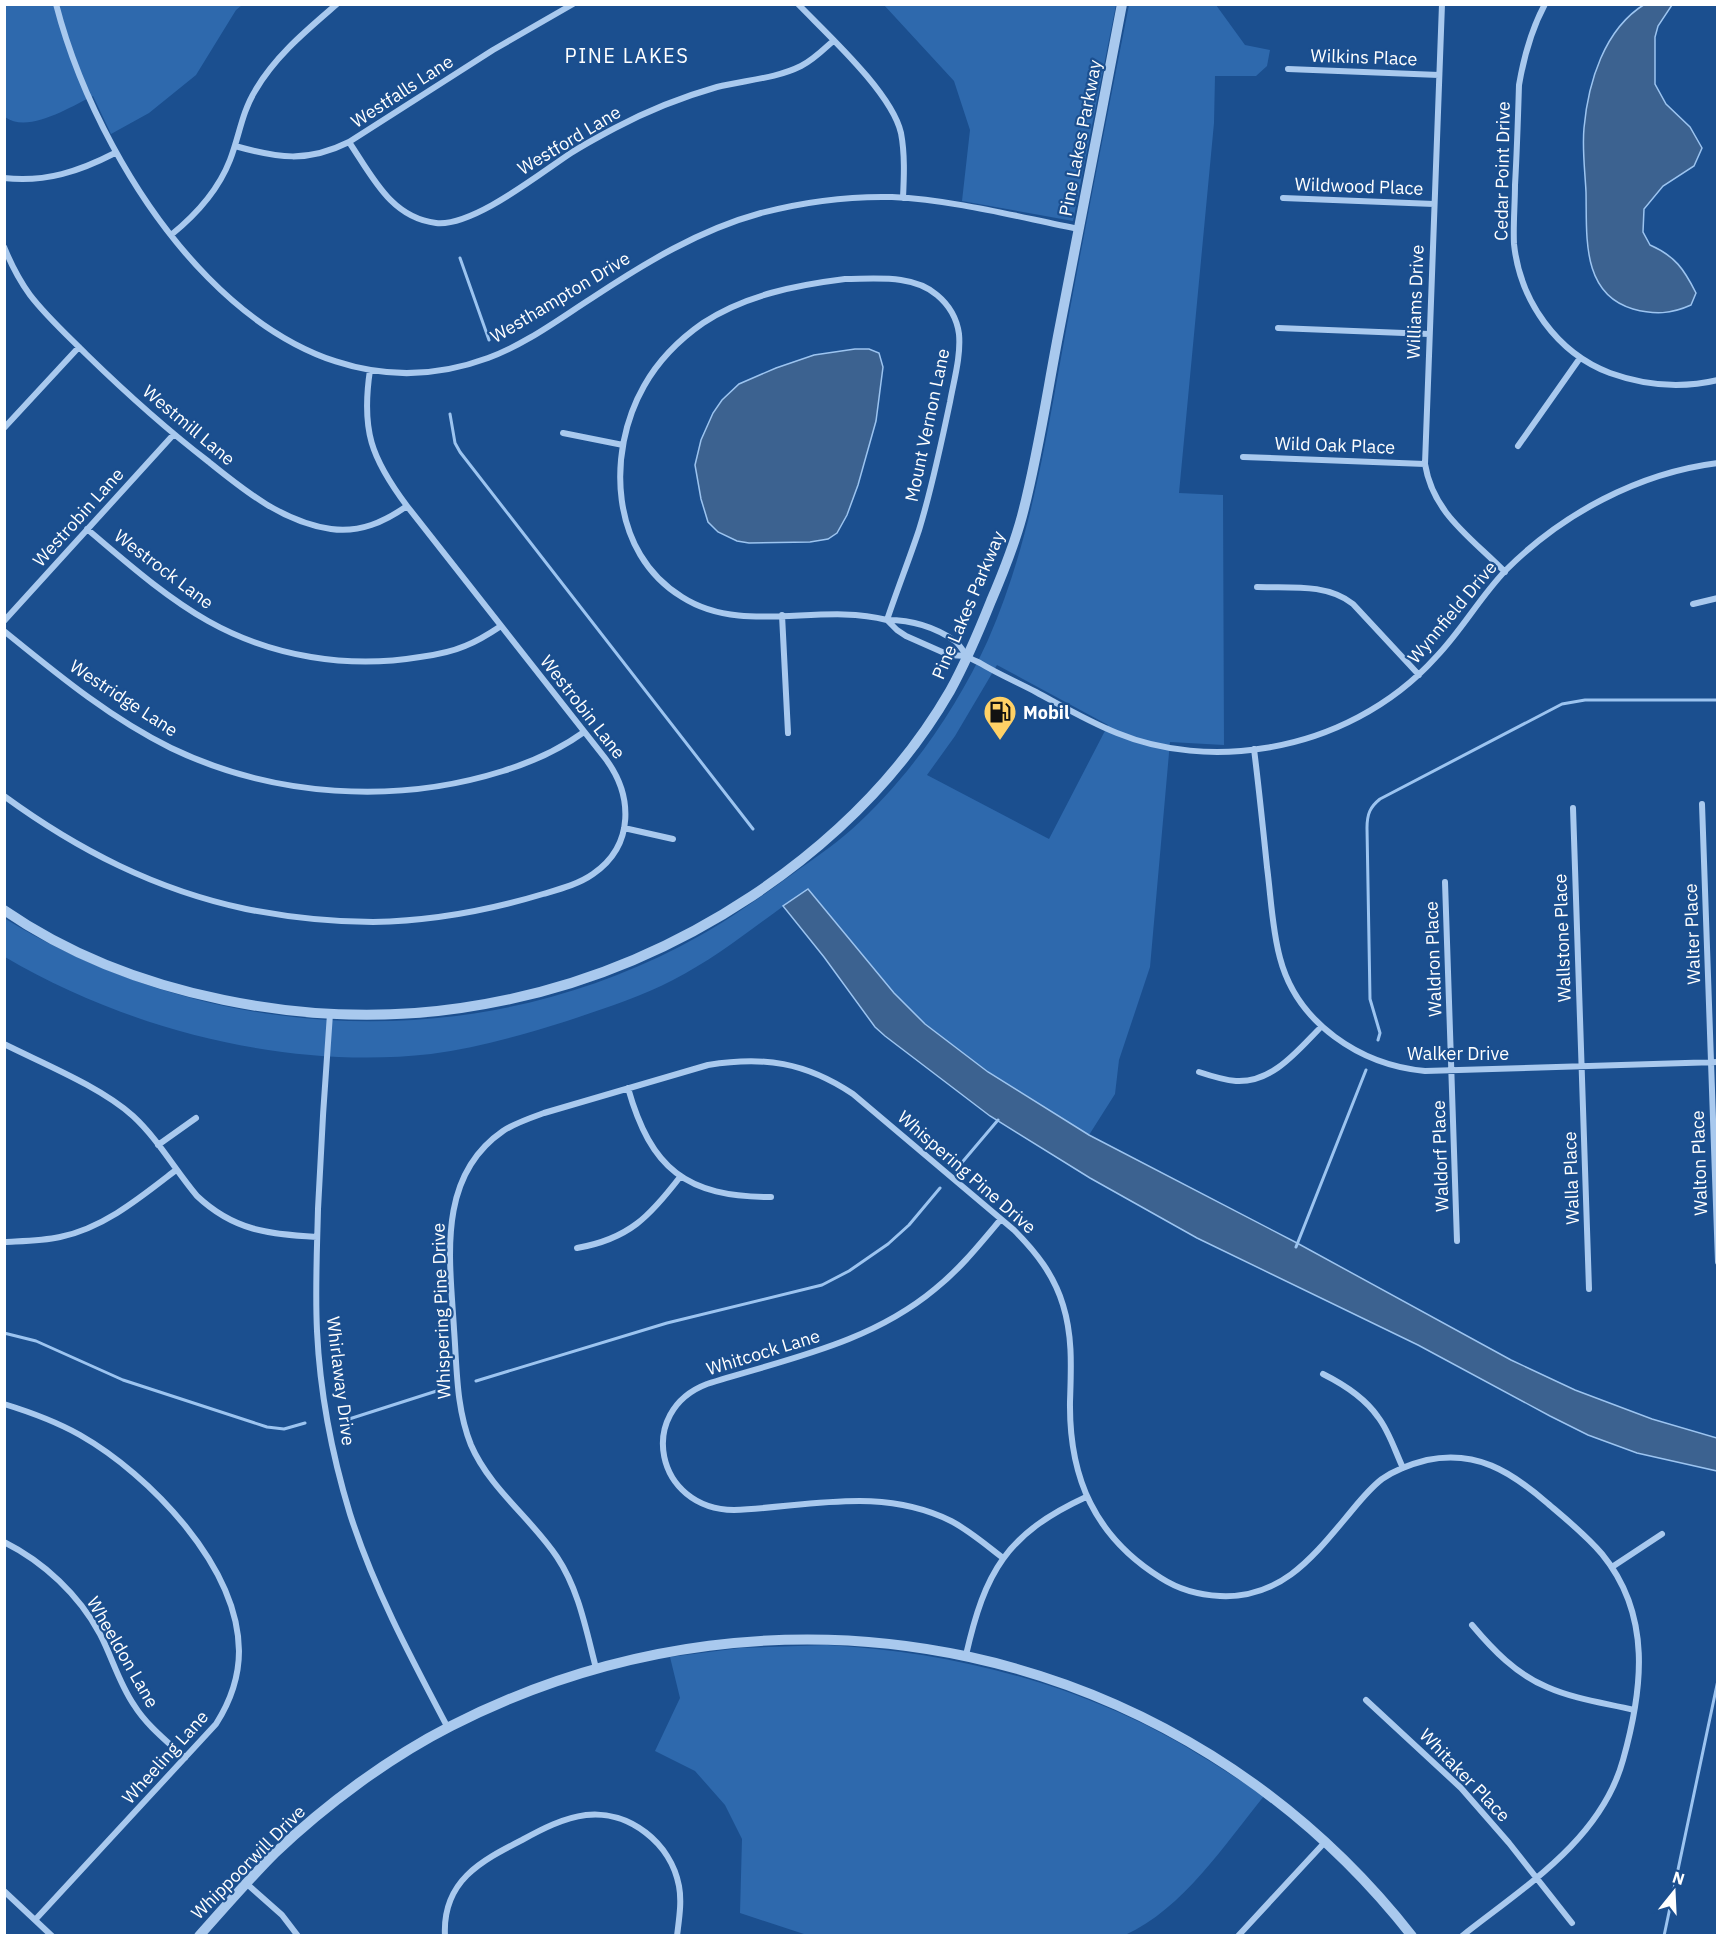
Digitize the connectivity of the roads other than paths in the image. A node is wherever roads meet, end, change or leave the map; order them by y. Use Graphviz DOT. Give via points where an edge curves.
graph roads {
  1 [pos="56,4"];
  2 [pos="337,4"];
  3 [pos="573,4"];
  4 [pos="798,4"];
  5 [pos="1122,4"];
  6 [pos="1442,4"];
  7 [pos="1545,4"];
  8 [pos="833,41"];
  9 [pos="1288,69"];
  10 [pos="1439,75"];
  11 [pos="349,142"];
  12 [pos="235,146"];
  13 [pos="115,153"];
  14 [pos="4,178"];
  15 [pos="903,198"];
  16 [pos="1283,198"];
  17 [pos="1434,204"];
  18 [pos="1079,228"];
  19 [pos="171,235"];
  20 [pos="4,247"];
  21 [pos="1278,328"];
  22 [pos="1429,334"];
  23 [pos="79,347"];
  24 [pos="1580,358"];
  25 [pos="370,370"];
  26 [pos="1718,380"];
  27 [pos="4,428"];
  28 [pos="174,434"];
  29 [pos="563,434"];
  30 [pos="623,445"];
  31 [pos="1518,446"];
  32 [pos="1243,457"];
  33 [pos="1718,463"];
  34 [pos="1425,464"];
  35 [pos="407,506"];
  36 [pos="87,529"];
  37 [pos="1505,572"];
  38 [pos="1257,587"];
  39 [pos="1718,598"];
  40 [pos="1693,604"];
  41 [pos="782,615"];
  42 [pos="887,620"];
  43 [pos="4,621"];
  44 [pos="501,626"];
  45 [pos="4,631"];
  46 [pos="968,656"];
  47 [pos="1419,675"];
  48 [pos="584,732"];
  49 [pos="788,733"];
  50 [pos="1254,749"];
  51 [pos="4,796"];
  52 [pos="1702,804"];
  53 [pos="1573,808"];
  54 [pos="624,828"];
  55 [pos="673,839"];
  56 [pos="1445,882"];
  57 [pos="4,910"];
  58 [pos="330,1014"];
  59 [pos="1322,1027"];
  60 [pos="4,1044"];
  61 [pos="1714,1063"];
  62 [pos="1581,1067"];
  63 [pos="1452,1071"];
  64 [pos="1199,1072"];
  65 [pos="628,1088"];
  66 [pos="196,1118"];
  67 [pos="158,1144"];
  68 [pos="176,1170"];
  69 [pos="680,1177"];
  70 [pos="771,1197"];
  71 [pos="1001,1219"];
  72 [pos="317,1237"];
  73 [pos="1457,1241"];
  74 [pos="4,1242"];
  75 [pos="578,1248"];
  76 [pos="1718,1262"];
  77 [pos="1589,1289"];
  78 [pos="1323,1374"];
  79 [pos="4,1404"];
  80 [pos="1403,1468"];
  81 [pos="1086,1497"];
  82 [pos="1662,1534"];
  83 [pos="4,1542"];
  84 [pos="1003,1558"];
  85 [pos="1612,1567"];
  86 [pos="1472,1625"];
  87 [pos="966,1655"];
  88 [pos="596,1668"];
  89 [pos="1366,1700"];
  90 [pos="1634,1710"];
  91 [pos="448,1728"];
  92 [pos="185,1758"];
  93 [pos="1325,1841"];
  94 [pos="1537,1876"];
  95 [pos="247,1884"];
  96 [pos="4,1891"];
  97 [pos="35,1920"];
  98 [pos="1572,1923"];
  99 [pos="52,1935"];
  100 [pos="199,1935"];
  101 [pos="298,1935"];
  102 [pos="445,1935"];
  103 [pos="677,1935"];
  104 [pos="1238,1935"];
  105 [pos="1412,1935"];
  106 [pos="1462,1935"];
  1 -- 13 [label="street, Westhampton Drive" via="80,81"];
  2 -- 12 [label="street" via="269,68 249,102"];
  3 -- 11 [label="street, Westfalls Lane"];
  4 -- 8 [label="street"];
  5 -- 18 [label="street, Pine Lakes Parkway"];
  6 -- 10 [label="street, Williams Drive"];
  7 -- 24 [label="street, Cedar Point Drive" via="1531,33 1519,84 1515,245 1533,306 1552,333"];
  8 -- 11 [label="street, Westford Lane" via="793,70 702,92 637,117 477,214 450,223 414,219 393,204"];
  8 -- 15 [label="street" via="873,84 897,121 903,147"];
  9 -- 10 [label="street, Wilkins Place"];
  10 -- 17 [label="street, Williams Drive"];
  11 -- 12 [label="street, Westfalls Lane" via="303,157 276,156"];
  12 -- 19 [label="street" via="213,193"];
  13 -- 14 [label="street" via="61,175"];
  13 -- 19 [label="street, Westhampton Drive"];
  15 -- 18 [label="street, Westhampton Drive"];
  15 -- 25 [label="street, Westhampton Drive" via="812,202 737,220 645,264 550,326 494,356 437,371"];
  16 -- 17 [label="street, Wildwood Place"];
  17 -- 22 [label="street, Williams Drive"];
  18 -- 46 [label="street, Pine Lakes Parkway" via="1023,515"];
  19 -- 25 [label="street, Westhampton Drive" via="223,291 272,331 315,354"];
  20 -- 23 [label="street, Westmill Lane" via="30,296"];
  21 -- 22 [label="street"];
  22 -- 34 [label="street, Williams Drive"];
  23 -- 27 [label="street"];
  23 -- 28 [label="street, Westmill Lane"];
  24 -- 26 [label="street, Cedar Point Drive" via="1626,379 1657,386"];
  24 -- 31 [label="street"];
  25 -- 35 [label="street, Westrobin Lane" via="366,408 370,441 380,466"];
  28 -- 35 [label="street, Westmill Lane" via="260,500 320,527 362,528 382,522"];
  28 -- 36 [label="street, Westrobin Lane"];
  29 -- 30 [label="street"];
  30 -- 41 [label="street, Mount Vernon Lane" via="625,521 636,548 658,578 681,597 714,612"];
  30 -- 42 [label="street, Mount Vernon Lane" via="635,404 655,369 683,339 726,310 798,286 845,279 897,280 932,291 953,315 959,351 932,485"];
  32 -- 34 [label="street, Wild Oak Place"];
  33 -- 37 [label="street, Wynnfield Drive" via="1651,479 1601,500 1554,529"];
  34 -- 37 [label="street, Williams Drive" via="1432,490 1444,511"];
  35 -- 44 [label="street, Westrobin Lane"];
  36 -- 43 [label="street, Westrobin Lane"];
  36 -- 44 [label="street, Westrock Lane" via="151,582 207,620 255,642 294,654 352,662 407,659 465,646"];
  37 -- 47 [label="street, Wynnfield Drive"];
  38 -- 47 [label="street" via="1319,589 1346,598"];
  39 -- 40 [label="street"];
  41 -- 42 [label="street, Mount Vernon Lane" via="854,614"];
  41 -- 49 [label="street"];
  42 -- 46 [label="street, Mount Vernon Lane" via="906,636 949,655"];
  42 -- 46 [label="street, Mount Vernon Lane" via="925,626 953,640"];
  44 -- 48 [label="street, Westrobin Lane"];
  45 -- 48 [label="street, Westridge Lane" via="96,703 149,736 224,769 291,785 376,792 448,784 524,764 559,749"];
  46 -- 50 [label="street, Wynnfield Drive" via="1130,738 1194,751"];
  46 -- 58 [label="street, Pine Lakes Parkway" via="920,736 857,811 788,870 701,928 614,969 518,998 421,1013"];
  47 -- 50 [label="street, Wynnfield Drive" via="1344,724 1302,740"];
  48 -- 54 [label="street, Westrobin Lane" via="620,783 626,808"];
  50 -- 59 [label="street, Walker Drive" via="1280,958 1294,991"];
  51 -- 54 [label="street, Westrobin Lane" via="83,848 159,884 245,909 342,921 448,916 551,891 597,871 617,848"];
  52 -- 61 [label="street, Walter Place"];
  53 -- 62 [label="street, Wallstone Place"];
  54 -- 55 [label="street"];
  56 -- 63 [label="street, Waldron Place"];
  57 -- 58 [label="street, Pine Lakes Parkway" via="66,945 161,983 247,1005"];
  58 -- 72 [label="street, Whirlaway Drive"];
  59 -- 63 [label="street, Walker Drive" via="1352,1049 1388,1065"];
  59 -- 64 [label="street" via="1285,1063 1261,1077 1239,1081"];
  60 -- 67 [label="street" via="117,1103"];
  61 -- 62 [label="street, Walker Drive"];
  61 -- 76 [label="street, Walton Place"];
  62 -- 63 [label="street, Walker Drive"];
  62 -- 77 [label="street, Walla Place"];
  63 -- 73 [label="street, Waldorf Place"];
  65 -- 69 [label="street" via="648,1141"];
  65 -- 71 [label="street, Whispering Pine Drive" via="728,1062 775,1062 804,1069 853,1094"];
  65 -- 88 [label="street, Whispering Pine Drive" via="544,1113 501,1132 483,1149 461,1184 452,1209 450,1234 459,1399 467,1435 490,1477 548,1544 570,1580"];
  66 -- 67 [label="street"];
  67 -- 68 [label="street"];
  68 -- 72 [label="street" via="206,1204 228,1220 260,1232"];
  68 -- 74 [label="street" via="109,1218 84,1229 47,1239"];
  69 -- 70 [label="street" via="727,1195"];
  69 -- 75 [label="street" via="634,1227 615,1238"];
  71 -- 81 [label="street, Whispering Pine Drive" via="1037,1254 1063,1305 1070,1341 1071,1437"];
  71 -- 84 [label="street, Whitcock Lane" via="949,1278 891,1319 844,1342 693,1390 671,1414 663,1448 674,1481 690,1498 705,1506 734,1510 856,1500 897,1503 951,1522"];
  72 -- 91 [label="street, Whirlaway Drive" via="318,1352 328,1426 345,1493 377,1587"];
  78 -- 80 [label="street" via="1375,1412"];
  79 -- 92 [label="street, Wheeling Lane" via="79,1435 126,1466 172,1511 220,1581 236,1626 236,1676 216,1724"];
  80 -- 81 [label="street, Whispering Pine Drive" via="1372,1487 1300,1568 1270,1587 1233,1596 1194,1592 1157,1576 1109,1532"];
  80 -- 85 [label="street, Whispering Pine Drive" via="1428,1460 1455,1458 1499,1468 1577,1528"];
  81 -- 84 [label="street" via="1034,1526"];
  82 -- 85 [label="street"];
  83 -- 92 [label="street, Wheeldon Lane" via="46,1569 75,1598 100,1634 136,1708"];
  84 -- 87 [label="street" via="980,1602"];
  85 -- 90 [label="street, Whispering Pine Drive" via="1624,1589 1637,1633 1640,1672"];
  86 -- 90 [label="street" via="1491,1648 1536,1682 1567,1694"];
  87 -- 88 [label="street, Whippoorwill Drive" via="863,1641 782,1640 692,1648"];
  87 -- 93 [label="street, Whippoorwill Drive" via="1074,1687 1160,1725 1257,1785"];
  88 -- 91 [label="street, Whippoorwill Drive" via="531,1690"];
  89 -- 94 [label="street, Whitaker Place" via="1461,1788"];
  90 -- 94 [label="street, Whispering Pine Drive" via="1620,1768 1606,1800 1578,1839"];
  91 -- 95 [label="street, Whippoorwill Drive" via="383,1767 323,1811"];
  92 -- 97 [label="street, Wheeling Lane"];
  93 -- 104 [label="street"];
  93 -- 105 [label="street, Whippoorwill Drive" via="1369,1884"];
  94 -- 98 [label="street, Whitaker Place"];
  94 -- 106 [label="street, Whispering Pine Drive"];
  95 -- 100 [label="street, Whippoorwill Drive"];
  95 -- 101 [label="street"];
  96 -- 97 [label="street"];
  97 -- 99 [label="street"];
  102 -- 103 [label="street" via="451,1899 476,1866 560,1822 594,1815 634,1825 664,1851 678,1884"];
}
